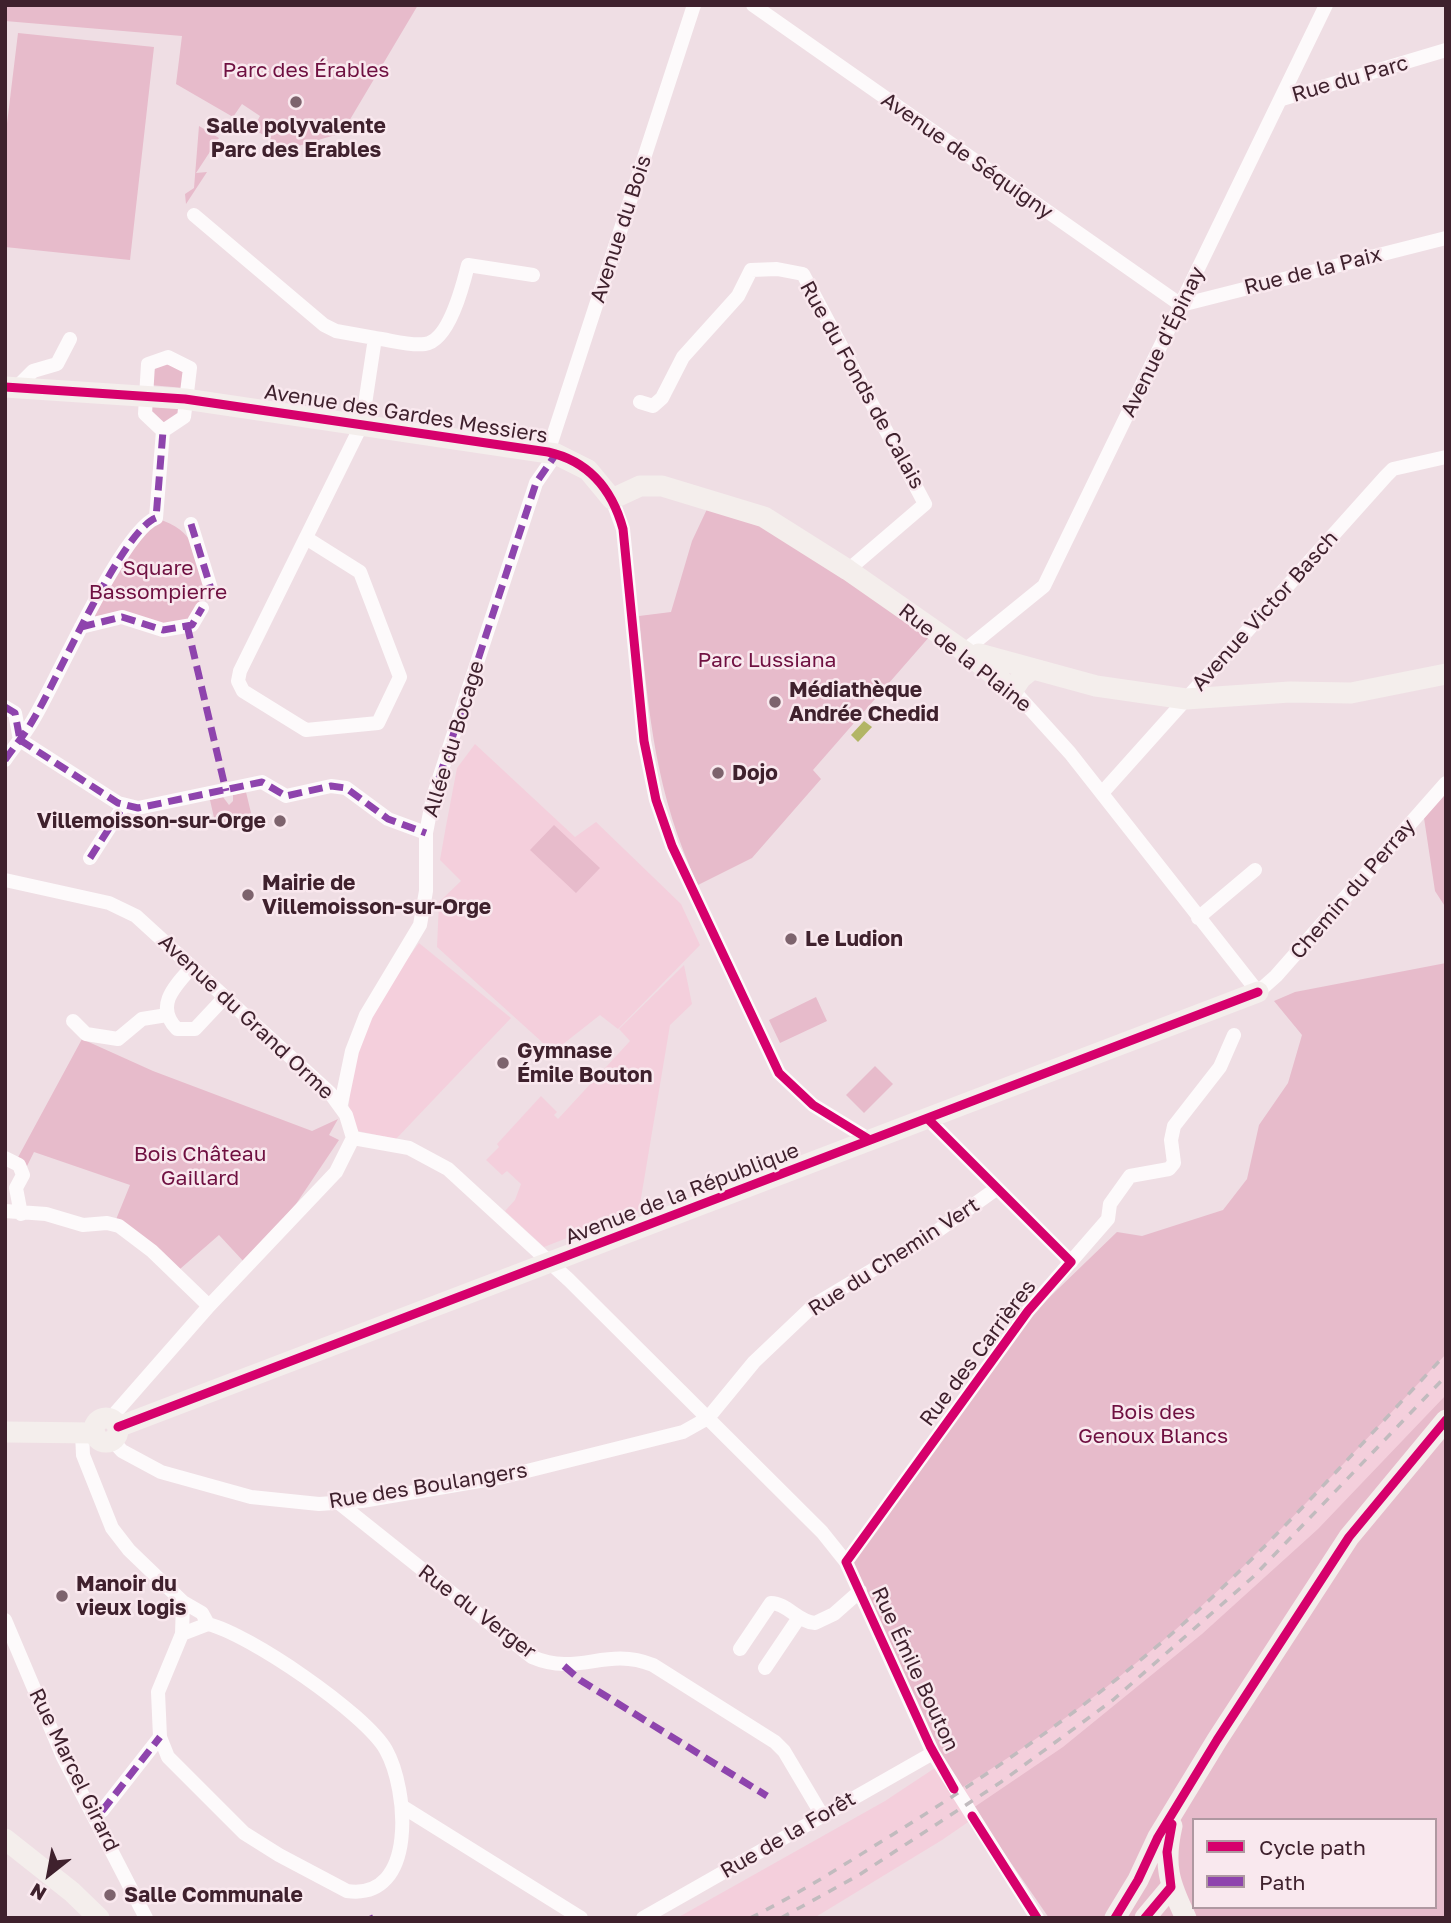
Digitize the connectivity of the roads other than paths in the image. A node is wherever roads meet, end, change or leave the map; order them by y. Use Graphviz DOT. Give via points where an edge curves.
graph roads {
  1 [pos="694,5"];
  2 [pos="753,5"];
  3 [pos="1326,5"];
  4 [pos="1446,50"];
  5 [pos="1282,99"];
  6 [pos="194,215"];
  7 [pos="1446,238"];
  8 [pos="533,275"];
  9 [pos="1181,305"];
  10 [pos="375,338"];
  11 [pos="70,339"];
  12 [pos="11,387"];
  13 [pos="145,396"];
  14 [pos="185,399"];
  15 [pos="639,402"];
  16 [pos="362,424"];
  17 [pos="163,431"];
  18 [pos="552,453"];
  19 [pos="1446,457"];
  20 [pos="612,499"];
  21 [pos="191,524"];
  22 [pos="306,538"];
  23 [pos="848,570"];
  24 [pos="212,592"];
  25 [pos="202,608"];
  26 [pos="81,627"];
  27 [pos="969,655"];
  28 [pos="1032,669"];
  29 [pos="1446,674"];
  30 [pos="1013,690"];
  31 [pos="1186,699"];
  32 [pos="5,707"];
  33 [pos="20,740"];
  34 [pos="5,760"];
  35 [pos="1446,783"];
  36 [pos="1102,793"];
  37 [pos="124,805"];
  38 [pos="426,833"];
  39 [pos="90,858"];
  40 [pos="1255,870"];
  41 [pos="5,880"];
  42 [pos="1198,918"];
  43 [pos="192,967"];
  44 [pos="1258,992"];
  45 [pos="225,997"];
  46 [pos="167,1015"];
  47 [pos="73,1021"];
  48 [pos="1234,1035"];
  49 [pos="341,1104"];
  50 [pos="928,1119"];
  51 [pos="353,1139"];
  52 [pos="870,1140"];
  53 [pos="5,1158"];
  54 [pos="996,1189"];
  55 [pos="5,1211"];
  56 [pos="21,1214"];
  57 [pos="1071,1262"];
  58 [pos="551,1264"];
  59 [pos="209,1307"];
  60 [pos="708,1418"];
  61 [pos="1446,1420"];
  62 [pos="5,1432"];
  63 [pos="102,1432"];
  64 [pos="339,1503"];
  65 [pos="846,1562"];
  66 [pos="860,1591"];
  67 [pos="183,1602"];
  68 [pos="798,1619"];
  69 [pos="5,1620"];
  70 [pos="208,1624"];
  71 [pos="182,1634"];
  72 [pos="740,1648"];
  73 [pos="765,1668"];
  74 [pos="160,1737"];
  75 [pos="933,1753"];
  76 [pos="1179,1804"];
  77 [pos="404,1808"];
  78 [pos="103,1811"];
  79 [pos="822,1815"];
  80 [pos="5,1839"];
  81 [pos="1139,1880"];
  82 [pos="1170,1884"];
  83 [pos="99,1918"];
  84 [pos="146,1918"];
  85 [pos="581,1918"];
  86 [pos="643,1918"];
  87 [pos="1037,1918"];
  88 [pos="1115,1918"];
  89 [pos="1145,1918"];
  90 [pos="1186,1918"];
  1 -- 18 [label="street, Avenue du Bois"];
  2 -- 9 [label="street, Avenue de Séquigny"];
  3 -- 5 [label="street, Avenue d'Épinay"];
  4 -- 5 [label="street, Rue du Parc"];
  5 -- 9 [label="street, Avenue d'Épinay"];
  6 -- 10 [label="street" via="324,325"];
  7 -- 9 [label="street, Rue de la Paix"];
  8 -- 10 [label="street" via="468,265 457,302 432,342"];
  9 -- 27 [label="street, Avenue d'Épinay" via="1044,586"];
  10 -- 16 [label="street"];
  11 -- 12 [label="street" via="57,364 33,371"];
  12 -- 13 [label="street, Avenue des Gardes Messiers"];
  13 -- 14 [label="street, Avenue des Gardes Messiers"];
  13 -- 14 [label="street" via="148,364 168,357 190,368"];
  13 -- 17 [label="street" via="145,414"];
  14 -- 16 [label="street, Avenue des Gardes Messiers"];
  14 -- 17 [label="street" via="184,417"];
  15 -- 23 [label="street, Rue du Fonds de Calais" via="653,406 662,398 683,357 738,296 751,270 803,274 925,504"];
  16 -- 18 [label="street, Avenue des Gardes Messiers"];
  16 -- 22 [label="street"];
  17 -- 26 [label="street" via="156,518 144,525 122,556"];
  18 -- 20 [label="street, Avenue des Gardes Messiers" via="588,470"];
  18 -- 38 [label="street, Allée du Bocage" via="536,483 439,778"];
  19 -- 31 [label="street, Avenue Victor Basch" via="1393,470 1386,476"];
  20 -- 23 [label="street, Rue de la Plaine" via="650,485 718,502 777,524"];
  20 -- 52 [label="street, Avenue des Gardes Messiers" via="622,528 650,776 672,846 779,1073 813,1105"];
  21 -- 24 [label="street"];
  22 -- 22 [label="street" via="360,572 378,615 400,677 378,723 306,730 243,691 238,681"];
  23 -- 27 [label="street, Rue de la Plaine"];
  25 -- 26 [label="street" via="192,625 163,630 122,617"];
  26 -- 33 [label="street"];
  27 -- 28 [label="street"];
  27 -- 30 [label="street, Rue de la Plaine"];
  28 -- 30 [label="street"];
  28 -- 31 [label="street" via="1096,686"];
  29 -- 31 [label="street" via="1351,693"];
  30 -- 36 [label="street, Rue de la Plaine"];
  31 -- 36 [label="street, Avenue Victor Basch"];
  32 -- 33 [label="street" via="15,713"];
  33 -- 34 [label="street"];
  33 -- 37 [label="street"];
  35 -- 44 [label="street, Chemin du Perray"];
  36 -- 42 [label="street, Rue de la Plaine"];
  37 -- 38 [label="street" via="149,808 262,782 286,796 331,786 346,788 388,819"];
  37 -- 39 [label="street"];
  38 -- 49 [label="street, Allée du Bocage" via="426,891 420,925 366,1015 352,1051"];
  40 -- 42 [label="street"];
  41 -- 43 [label="street, Avenue du Grand Orme" via="121,908"];
  42 -- 44 [label="street, Rue de la Plaine"];
  43 -- 45 [label="street, Avenue du Grand Orme"];
  43 -- 46 [label="street" via="171,991"];
  44 -- 50 [label="street, Avenue de la République"];
  45 -- 46 [label="street" via="195,1029 177,1029"];
  45 -- 49 [label="street, Avenue du Grand Orme"];
  46 -- 47 [label="street" via="142,1019 118,1039 86,1034"];
  48 -- 57 [label="street, Rue des Carrières" via="1220,1068 1171,1133 1174,1163 1169,1169 1130,1176 1110,1204 1108,1219"];
  49 -- 51 [label="street, Avenue du Grand Orme"];
  50 -- 52 [label="street, Avenue de la République"];
  50 -- 54 [label="street"];
  51 -- 58 [label="street, Rue Émile Bouton" via="409,1148 438,1161"];
  51 -- 59 [label="street" via="336,1172"];
  52 -- 58 [label="street, Avenue de la République"];
  53 -- 56 [label="street" via="19,1165 23,1175 16,1188"];
  54 -- 57 [label="street"];
  54 -- 60 [label="street, Rue du Chemin Vert" via="936,1232 814,1305 754,1362"];
  55 -- 56 [label="street"];
  56 -- 59 [label="street" via="119,1226"];
  57 -- 65 [label="street, Rue des Carrières" via="1028,1311"];
  58 -- 60 [label="street, Rue Émile Bouton"];
  58 -- 63 [label="street, Avenue de la République"];
  59 -- 63 [label="street"];
  60 -- 64 [label="street, Rue des Boulangers" via="683,1432 503,1478"];
  60 -- 65 [label="street, Rue Émile Bouton"];
  61 -- 76 [label="street" via="1349,1537"];
  62 -- 63 [label="street"];
  63 -- 64 [label="street, Rue des Boulangers" via="134,1459 174,1476 269,1501"];
  63 -- 67 [label="street" via="80,1444 119,1539"];
  64 -- 79 [label="street, Rue du Verger" via="532,1657 564,1666 633,1657 775,1742"];
  65 -- 66 [label="street, Rue Émile Bouton"];
  66 -- 68 [label="street" via="824,1620"];
  66 -- 75 [label="street, Rue Émile Bouton"];
  67 -- 70 [label="street" via="202,1614"];
  67 -- 71 [label="street"];
  68 -- 72 [label="street" via="778,1603 771,1604"];
  68 -- 73 [label="street"];
  69 -- 84 [label="street, Rue Marcel Girard" via="63,1757"];
  70 -- 71 [label="street"];
  70 -- 77 [label="street" via="251,1641 365,1725 386,1750"];
  71 -- 74 [label="street" via="158,1692"];
  74 -- 77 [label="street" via="168,1757 231,1822 279,1855 347,1891 372,1889 389,1871 403,1833"];
  74 -- 78 [label="street"];
  75 -- 79 [label="street, Rue de la Forêt"];
  75 -- 87 [label="street, Rue Émile Bouton"];
  76 -- 81 [label="street"];
  76 -- 82 [label="street" via="1169,1838"];
  77 -- 85 [label="street"];
  79 -- 86 [label="street, Rue de la Forêt"];
  80 -- 83 [label="street"];
  81 -- 82 [label="street"];
  81 -- 88 [label="street"];
  82 -- 89 [label="street"];
  82 -- 90 [label="street"];
}
